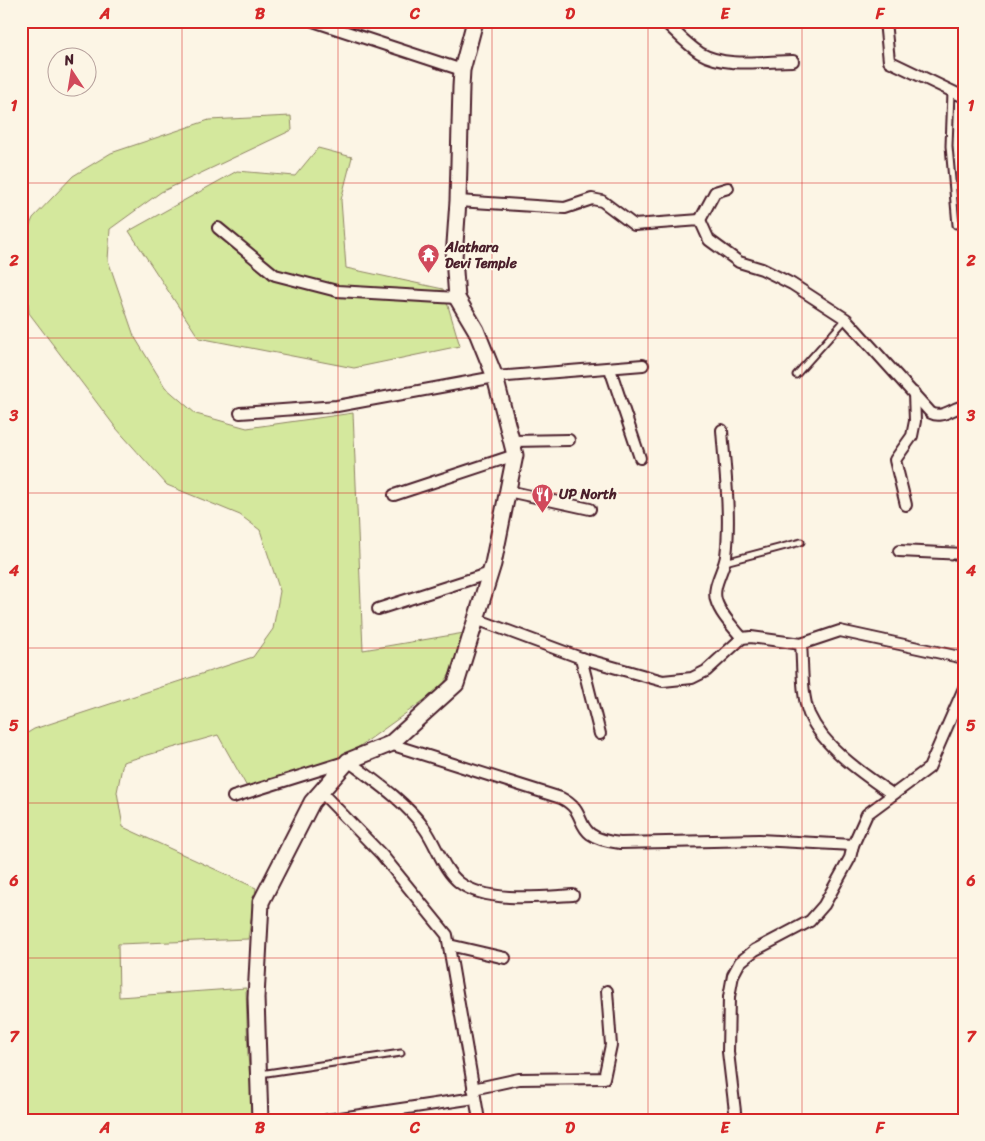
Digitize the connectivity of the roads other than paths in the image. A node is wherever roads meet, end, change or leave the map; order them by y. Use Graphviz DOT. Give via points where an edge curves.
graph roads {
  1 [pos="313,21"];
  2 [pos="475,21"];
  3 [pos="664,21"];
  4 [pos="885,21"];
  5 [pos="793,61"];
  6 [pos="462,70"];
  7 [pos="950,92"];
  8 [pos="964,97"];
  9 [pos="728,188"];
  10 [pos="458,201"];
  11 [pos="700,220"];
  12 [pos="956,225"];
  13 [pos="218,228"];
  14 [pos="457,298"];
  15 [pos="846,319"];
  16 [pos="643,365"];
  17 [pos="610,369"];
  18 [pos="796,375"];
  19 [pos="495,377"];
  20 [pos="914,393"];
  21 [pos="964,406"];
  22 [pos="240,413"];
  23 [pos="722,430"];
  24 [pos="570,440"];
  25 [pos="514,448"];
  26 [pos="640,458"];
  27 [pos="508,491"];
  28 [pos="394,495"];
  29 [pos="906,506"];
  30 [pos="590,509"];
  31 [pos="801,542"];
  32 [pos="899,551"];
  33 [pos="964,554"];
  34 [pos="724,563"];
  35 [pos="490,573"];
  36 [pos="378,609"];
  37 [pos="476,619"];
  38 [pos="742,638"];
  39 [pos="801,644"];
  40 [pos="581,658"];
  41 [pos="964,658"];
  42 [pos="964,688"];
  43 [pos="600,734"];
  44 [pos="390,744"];
  45 [pos="348,761"];
  46 [pos="321,792"];
  47 [pos="892,794"];
  48 [pos="233,797"];
  49 [pos="853,845"];
  50 [pos="572,895"];
  51 [pos="449,945"];
  52 [pos="505,958"];
  53 [pos="607,991"];
  54 [pos="401,1053"];
  55 [pos="258,1075"];
  56 [pos="474,1093"];
  57 [pos="260,1120"];
  58 [pos="327,1120"];
  59 [pos="479,1120"];
  60 [pos="736,1120"];
  1 -- 6 [label="street"];
  2 -- 6 [label="street"];
  3 -- 5 [label="street" via="686,43 702,54 720,60"];
  4 -- 7 [label="street" via="889,61"];
  6 -- 10 [label="street"];
  7 -- 8 [label="street"];
  7 -- 12 [label="lane" via="949,146"];
  9 -- 11 [label="street" via="715,192"];
  10 -- 11 [label="street" via="565,208 592,199 602,201 634,225"];
  10 -- 14 [label="street" via="454,258"];
  11 -- 15 [label="street" via="709,240 739,262 792,284"];
  13 -- 14 [label="street" via="275,275 337,291"];
  14 -- 19 [label="street" via="476,330"];
  15 -- 18 [label="lane"];
  15 -- 20 [label="street"];
  16 -- 17 [label="street"];
  17 -- 19 [label="street"];
  17 -- 26 [label="street"];
  19 -- 22 [label="street" via="337,406"];
  19 -- 25 [label="street"];
  20 -- 21 [label="street" via="936,416"];
  20 -- 29 [label="street" via="912,436 895,460"];
  23 -- 34 [label="street" via="727,501"];
  24 -- 25 [label="street"];
  25 -- 27 [label="street"];
  25 -- 28 [label="street"];
  27 -- 30 [label="street"];
  27 -- 35 [label="street"];
  31 -- 34 [label="lane"];
  32 -- 33 [label="street"];
  34 -- 38 [label="street" via="716,600"];
  35 -- 36 [label="street"];
  35 -- 37 [label="street"];
  37 -- 40 [label="street"];
  37 -- 44 [label="street" via="456,684"];
  38 -- 39 [label="street"];
  38 -- 40 [label="street" via="706,671 679,681 663,681"];
  39 -- 41 [label="street" via="840,631"];
  39 -- 47 [label="street" via="809,713 825,739 868,778"];
  40 -- 43 [label="street"];
  42 -- 47 [label="street" via="929,768"];
  44 -- 45 [label="street"];
  44 -- 49 [label="street" via="561,798 572,805 587,833 603,841 759,840"];
  45 -- 46 [label="street"];
  45 -- 48 [label="street"];
  45 -- 50 [label="street" via="416,819 460,883 476,891 516,898"];
  46 -- 51 [label="street" via="382,855 447,935"];
  46 -- 55 [label="street" via="312,802 261,902 256,998"];
  47 -- 49 [label="street" via="867,814"];
  49 -- 60 [label="street" via="850,858 824,905 810,920 755,950 740,962 733,975 728,997 728,1052"];
  51 -- 52 [label="street"];
  51 -- 56 [label="street"];
  53 -- 56 [label="street" via="611,1045 604,1078 518,1080"];
  54 -- 55 [label="lane"];
  55 -- 57 [label="street"];
  56 -- 58 [label="street"];
  56 -- 59 [label="street"];
}
